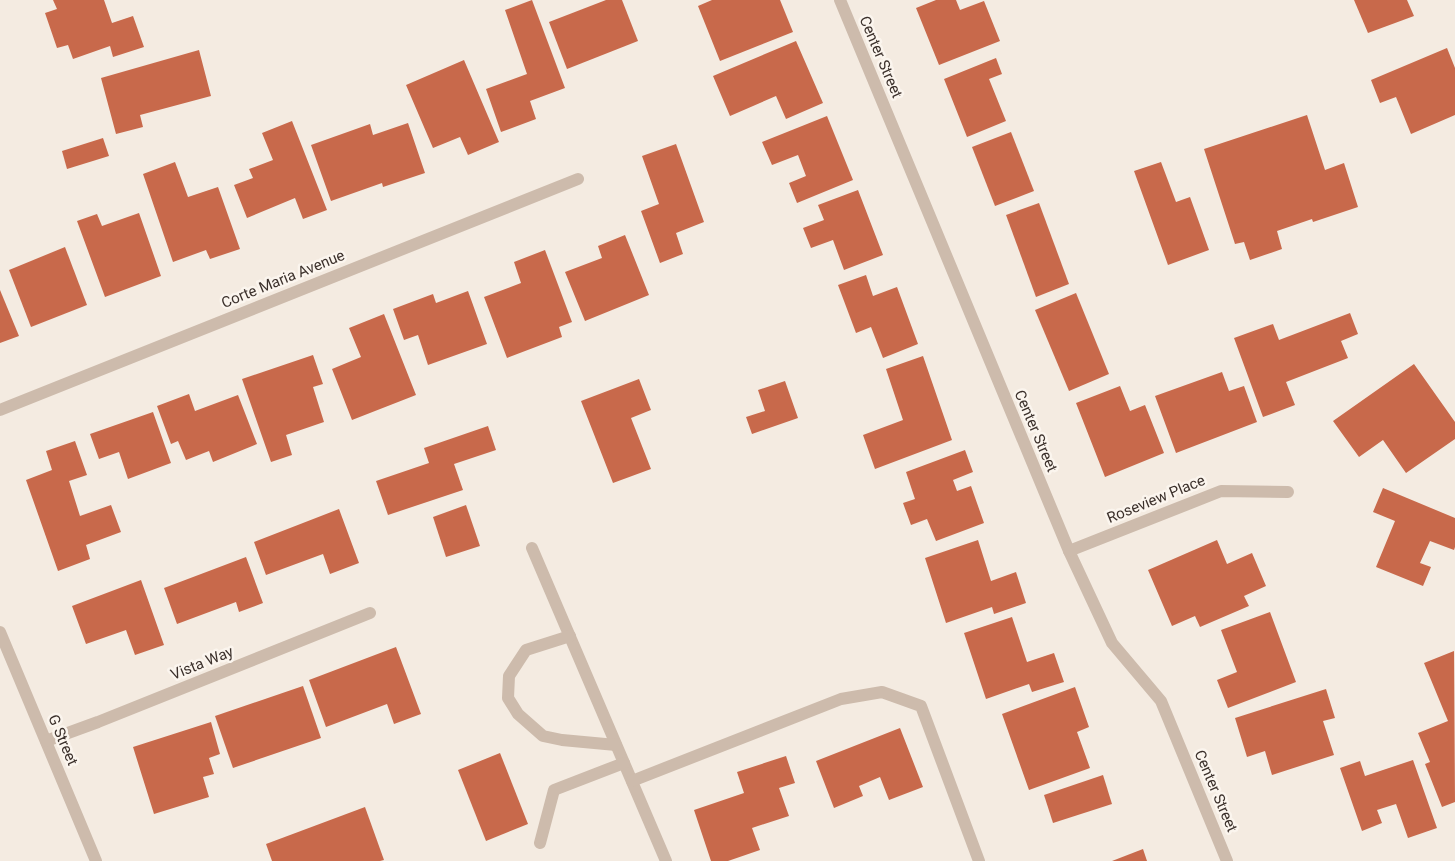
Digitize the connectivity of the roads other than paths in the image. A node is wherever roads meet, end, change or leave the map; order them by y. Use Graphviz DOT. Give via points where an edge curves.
graph roads {
  1 [pos="840,0"];
  2 [pos="578,179"];
  3 [pos="0,410"];
  4 [pos="1288,492"];
  5 [pos="532,548"];
  6 [pos="1069,552"];
  7 [pos="370,613"];
  8 [pos="0,632"];
  9 [pos="570,636"];
  10 [pos="46,741"];
  11 [pos="616,745"];
  12 [pos="624,763"];
  13 [pos="632,781"];
  14 [pos="540,843"];
  15 [pos="96,861"];
  16 [pos="666,861"];
  17 [pos="979,861"];
  18 [pos="1227,861"];
  1 -- 6 [label="street, Center Street"];
  2 -- 3 [label="street, Corte Maria Avenue"];
  4 -- 6 [label="street, Roseview Place" via="1221,491"];
  5 -- 9 [label="street"];
  6 -- 18 [label="street, Center Street" via="1112,642 1161,701"];
  7 -- 10 [label="street, Vista Way"];
  8 -- 10 [label="street, G Street"];
  9 -- 11 [label="street"];
  9 -- 11 [label="street" via="526,650 509,676 508,698 518,714 543,736"];
  10 -- 15 [label="street, G Street"];
  11 -- 12 [label="street"];
  12 -- 13 [label="street"];
  12 -- 14 [label="street" via="554,790"];
  13 -- 16 [label="street"];
  13 -- 17 [label="street" via="841,699 882,692 921,706"];
}
